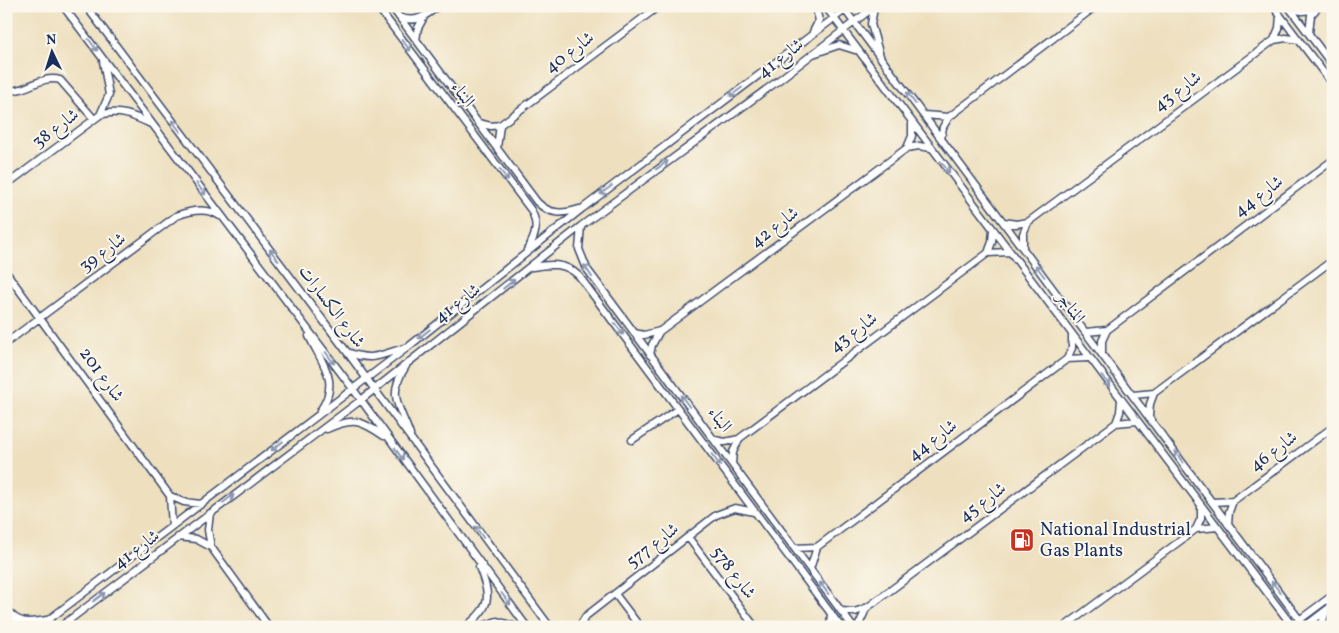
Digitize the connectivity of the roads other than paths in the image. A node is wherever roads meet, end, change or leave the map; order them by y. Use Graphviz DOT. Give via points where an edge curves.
graph roads {
  1 [pos="63,6"];
  2 [pos="86,6"];
  3 [pos="377,6"];
  4 [pos="391,6"];
  5 [pos="438,6"];
  6 [pos="659,6"];
  7 [pos="815,6"];
  8 [pos="825,6"];
  9 [pos="875,6"];
  10 [pos="1096,6"];
  11 [pos="1273,6"];
  12 [pos="846,7"];
  13 [pos="1289,8"];
  14 [pos="1317,8"];
  15 [pos="1280,15"];
  16 [pos="398,17"];
  17 [pos="424,17"];
  18 [pos="834,18"];
  19 [pos="854,22"];
  20 [pos="842,30"];
  21 [pos="1309,34"];
  22 [pos="810,36"];
  23 [pos="416,40"];
  24 [pos="1274,40"];
  25 [pos="1299,40"];
  26 [pos="857,51"];
  27 [pos="812,54"];
  28 [pos="880,57"];
  29 [pos="103,59"];
  30 [pos="1333,66"];
  31 [pos="1333,85"];
  32 [pos="6,90"];
  33 [pos="924,115"];
  34 [pos="97,117"];
  35 [pos="949,117"];
  36 [pos="478,123"];
  37 [pos="912,123"];
  38 [pos="500,125"];
  39 [pos="154,126"];
  40 [pos="941,139"];
  41 [pos="907,148"];
  42 [pos="931,148"];
  43 [pos="497,149"];
  44 [pos="1333,160"];
  45 [pos="6,185"];
  46 [pos="583,208"];
  47 [pos="224,219"];
  48 [pos="1004,222"];
  49 [pos="1028,222"];
  50 [pos="581,226"];
  51 [pos="993,230"];
  52 [pos="1022,247"];
  53 [pos="1009,252"];
  54 [pos="988,253"];
  55 [pos="524,254"];
  56 [pos="1333,260"];
  57 [pos="530,267"];
  58 [pos="6,272"];
  59 [pos="41,317"];
  60 [pos="304,325"];
  61 [pos="1107,330"];
  62 [pos="660,331"];
  63 [pos="1086,332"];
  64 [pos="634,333"];
  65 [pos="1072,336"];
  66 [pos="6,344"];
  67 [pos="408,347"];
  68 [pos="347,352"];
  69 [pos="1102,353"];
  70 [pos="650,354"];
  71 [pos="1088,358"];
  72 [pos="1067,359"];
  73 [pos="411,360"];
  74 [pos="366,378"];
  75 [pos="353,389"];
  76 [pos="374,390"];
  77 [pos="1154,393"];
  78 [pos="1133,395"];
  79 [pos="361,400"];
  80 [pos="1120,400"];
  81 [pos="678,410"];
  82 [pos="316,416"];
  83 [pos="1149,416"];
  84 [pos="1137,421"];
  85 [pos="1116,423"];
  86 [pos="1333,427"];
  87 [pos="314,434"];
  88 [pos="388,438"];
  89 [pos="740,438"];
  90 [pos="632,440"];
  91 [pos="715,440"];
  92 [pos="413,444"];
  93 [pos="732,463"];
  94 [pos="170,496"];
  95 [pos="1233,500"];
  96 [pos="1212,502"];
  97 [pos="201,504"];
  98 [pos="1201,506"];
  99 [pos="754,512"];
  100 [pos="210,513"];
  101 [pos="1228,524"];
  102 [pos="172,526"];
  103 [pos="1218,527"];
  104 [pos="1196,529"];
  105 [pos="178,538"];
  106 [pos="688,538"];
  107 [pos="210,547"];
  108 [pos="817,547"];
  109 [pos="795,548"];
  110 [pos="476,559"];
  111 [pos="810,569"];
  112 [pos="615,594"];
  113 [pos="1333,595"];
  114 [pos="1333,605"];
  115 [pos="868,607"];
  116 [pos="6,609"];
  117 [pos="1326,610"];
  118 [pos="841,611"];
  119 [pos="831,613"];
  120 [pos="13,618"];
  121 [pos="48,619"];
  122 [pos="1300,620"];
  123 [pos="1291,626"];
  124 [pos="14,627"];
  125 [pos="39,627"];
  126 [pos="60,627"];
  127 [pos="269,627"];
  128 [pos="465,627"];
  129 [pos="480,627"];
  130 [pos="517,627"];
  131 [pos="527,627"];
  132 [pos="550,627"];
  133 [pos="579,627"];
  134 [pos="640,627"];
  135 [pos="755,627"];
  136 [pos="830,627"];
  137 [pos="841,627"];
  138 [pos="853,627"];
  139 [pos="858,627"];
  140 [pos="1064,627"];
  141 [pos="1305,627"];
  142 [pos="1321,627"];
  1 -- 29 [label="street, شارع الكسارات, one-way"];
  68 -- 2 [label="street, شارع الكسارات, one-way"];
  3 -- 55 [label="street, البناء, one-way" via="531,210 536,234"];
  4 -- 16 [label="street, البناء"];
  5 -- 17 [label="street"];
  6 -- 38 [label="street, شارع 40"];
  7 -- 22 [label="street" via="819,20"];
  8 -- 18 [label="street, المناجر"];
  9 -- 19 [label="street, شارع 41"];
  9 -- 28 [label="street, المناجر" via="871,24"];
  10 -- 35 [label="street"];
  11 -- 15 [label="street"];
  12 -- 18 [label="street, شارع 41"];
  12 -- 19 [label="street, المناجر"];
  13 -- 14 [label="street" via="1302,12"];
  13 -- 21 [label="street"];
  14 -- 21 [label="street" via="1309,22"];
  15 -- 24 [label="street"];
  15 -- 25 [label="street"];
  16 -- 17 [label="street" via="411,20"];
  16 -- 23 [label="street, البناء"];
  17 -- 23 [label="street"];
  18 -- 20 [label="street, المناجر"];
  18 -- 22 [label="street, شارع 41"];
  19 -- 20 [label="street, شارع 41"];
  19 -- 28 [label="street, المناجر"];
  20 -- 26 [label="street, المناجر"];
  20 -- 27 [label="street, شارع 41"];
  21 -- 30 [label="street"];
  22 -- 46 [label="street, شارع 41, one-way"];
  23 -- 36 [label="street, البناء"];
  24 -- 25 [label="street"];
  24 -- 49 [label="street, شارع 43"];
  25 -- 31 [label="street"];
  26 -- 27 [label="street" via="839,45"];
  26 -- 37 [label="street, المناجر"];
  50 -- 27 [label="street, شارع 41, one-way"];
  33 -- 28 [label="street, المناجر, one-way"];
  29 -- 34 [label="street, شارع 38" via="109,95"];
  29 -- 39 [label="street, شارع الكسارات"];
  32 -- 34 [label="street" via="17,90 49,78 60,80"];
  33 -- 35 [label="street"];
  33 -- 40 [label="street, المناجر"];
  34 -- 39 [label="street, شارع 38" via="127,113"];
  34 -- 45 [label="street, شارع 38"];
  35 -- 40 [label="street"];
  36 -- 38 [label="street"];
  36 -- 43 [label="street, البناء"];
  37 -- 41 [label="street" via="912,136"];
  37 -- 42 [label="street, المناجر"];
  38 -- 43 [label="street"];
  39 -- 47 [label="street, شارع الكسارات, one-way"];
  40 -- 48 [label="street, المناجر"];
  41 -- 42 [label="street"];
  41 -- 62 [label="street, شارع 42"];
  42 -- 51 [label="street, المناجر, one-way"];
  43 -- 46 [label="street, البناء" via="536,202 544,208 563,213"];
  44 -- 61 [label="street, شارع 44"];
  46 -- 55 [label="street, شارع 41"];
  47 -- 59 [label="street, شارع 39" via="196,210 176,216"];
  47 -- 60 [label="street, شارع الكسارات"];
  48 -- 49 [label="street"];
  48 -- 52 [label="street, المناجر"];
  49 -- 52 [label="street"];
  50 -- 57 [label="street, شارع 41"];
  64 -- 50 [label="street, البناء, one-way" via="584,264 579,249"];
  51 -- 53 [label="street, المناجر"];
  51 -- 54 [label="street"];
  63 -- 52 [label="street, المناجر, one-way"];
  53 -- 54 [label="street"];
  53 -- 65 [label="street, المناجر"];
  54 -- 89 [label="street, شارع 43"];
  55 -- 67 [label="street, شارع 41, one-way"];
  56 -- 77 [label="street"];
  73 -- 57 [label="street, شارع 41, one-way"];
  57 -- 81 [label="street, البناء, one-way" via="554,264 574,271"];
  58 -- 59 [label="street, شارع 201"];
  59 -- 66 [label="street, شارع 39"];
  59 -- 94 [label="street, شارع 201"];
  60 -- 75 [label="street, شارع الكسارات, one-way"];
  60 -- 82 [label="street" via="329,375 326,401"];
  61 -- 63 [label="street"];
  61 -- 69 [label="street" via="1102,341"];
  62 -- 64 [label="street" via="644,335"];
  62 -- 70 [label="street, شارع 42"];
  63 -- 69 [label="street, المناجر"];
  64 -- 70 [label="street, البناء"];
  65 -- 71 [label="street, المناجر"];
  65 -- 72 [label="street" via="1072,348"];
  67 -- 68 [label="street" via="374,358 362,358"];
  67 -- 74 [label="street, شارع 41"];
  68 -- 74 [label="street, شارع الكسارات"];
  69 -- 78 [label="street, المناجر"];
  91 -- 70 [label="street, البناء, one-way"];
  71 -- 72 [label="street"];
  71 -- 80 [label="street, المناجر, one-way"];
  72 -- 108 [label="street, شارع 44"];
  73 -- 76 [label="street, شارع 41"];
  73 -- 92 [label="street" via="397,382 394,394"];
  74 -- 75 [label="street, شارع 41"];
  74 -- 76 [label="street, شارع الكسارات"];
  75 -- 79 [label="street, شارع الكسارات"];
  75 -- 82 [label="street, شارع 41"];
  76 -- 79 [label="street, شارع 41"];
  76 -- 92 [label="street, شارع الكسارات"];
  77 -- 78 [label="street"];
  77 -- 83 [label="street"];
  78 -- 83 [label="street, المناجر"];
  79 -- 87 [label="street, شارع 41"];
  79 -- 88 [label="street, شارع الكسارات"];
  80 -- 84 [label="street, المناجر"];
  80 -- 85 [label="street"];
  81 -- 90 [label="street"];
  81 -- 99 [label="street, البناء, one-way"];
  82 -- 97 [label="street, شارع 41, one-way"];
  96 -- 83 [label="street, المناجر, one-way"];
  84 -- 85 [label="street"];
  84 -- 98 [label="street, المناجر"];
  85 -- 115 [label="street, شارع 45"];
  86 -- 95 [label="street, شارع 46"];
  87 -- 88 [label="street" via="354,421 368,425"];
  100 -- 87 [label="street, شارع 41, one-way"];
  88 -- 110 [label="street, شارع الكسارات, one-way"];
  89 -- 91 [label="street" via="725,442"];
  89 -- 93 [label="street"];
  91 -- 93 [label="street, البناء"];
  132 -- 92 [label="street, شارع الكسارات, one-way"];
  93 -- 109 [label="street, البناء"];
  94 -- 97 [label="street"];
  94 -- 102 [label="street"];
  95 -- 96 [label="street"];
  95 -- 101 [label="street"];
  96 -- 101 [label="street, المناجر"];
  97 -- 102 [label="street, شارع 41"];
  98 -- 103 [label="street, المناجر"];
  98 -- 104 [label="street" via="1201,518"];
  99 -- 106 [label="street, شارع 577" via="745,509 725,511"];
  99 -- 119 [label="street, البناء"];
  100 -- 105 [label="street, شارع 41"];
  100 -- 107 [label="street"];
  122 -- 101 [label="street, المناجر, one-way"];
  102 -- 121 [label="street, شارع 41"];
  103 -- 104 [label="street"];
  103 -- 123 [label="street, المناجر"];
  104 -- 140 [label="street"];
  105 -- 107 [label="street" via="196,539"];
  126 -- 105 [label="street, شارع 41, one-way"];
  106 -- 112 [label="street, شارع 577"];
  106 -- 135 [label="street, شارع 578"];
  107 -- 127 [label="street"];
  108 -- 109 [label="street"];
  108 -- 111 [label="street"];
  109 -- 111 [label="street, البناء"];
  110 -- 128 [label="street" via="487,588 487,602 480,616"];
  110 -- 131 [label="street, شارع الكسارات, one-way"];
  118 -- 111 [label="street, البناء, one-way"];
  112 -- 133 [label="street, شارع 577" via="586,616"];
  112 -- 134 [label="street"];
  113 -- 122 [label="street"];
  114 -- 117 [label="street"];
  115 -- 118 [label="street, شارع 45" via="855,612"];
  115 -- 139 [label="street, شارع 45"];
  116 -- 120 [label="street"];
  117 -- 141 [label="street"];
  117 -- 142 [label="street"];
  118 -- 138 [label="street, البناء"];
  119 -- 136 [label="street"];
  119 -- 137 [label="street, البناء"];
  120 -- 121 [label="street" via="26,622"];
  120 -- 124 [label="street"];
  121 -- 125 [label="street, شارع 41"];
  122 -- 123 [label="street"];
  122 -- 141 [label="street, المناجر"];
  129 -- 130 [label="street" via="498,621"];
}
